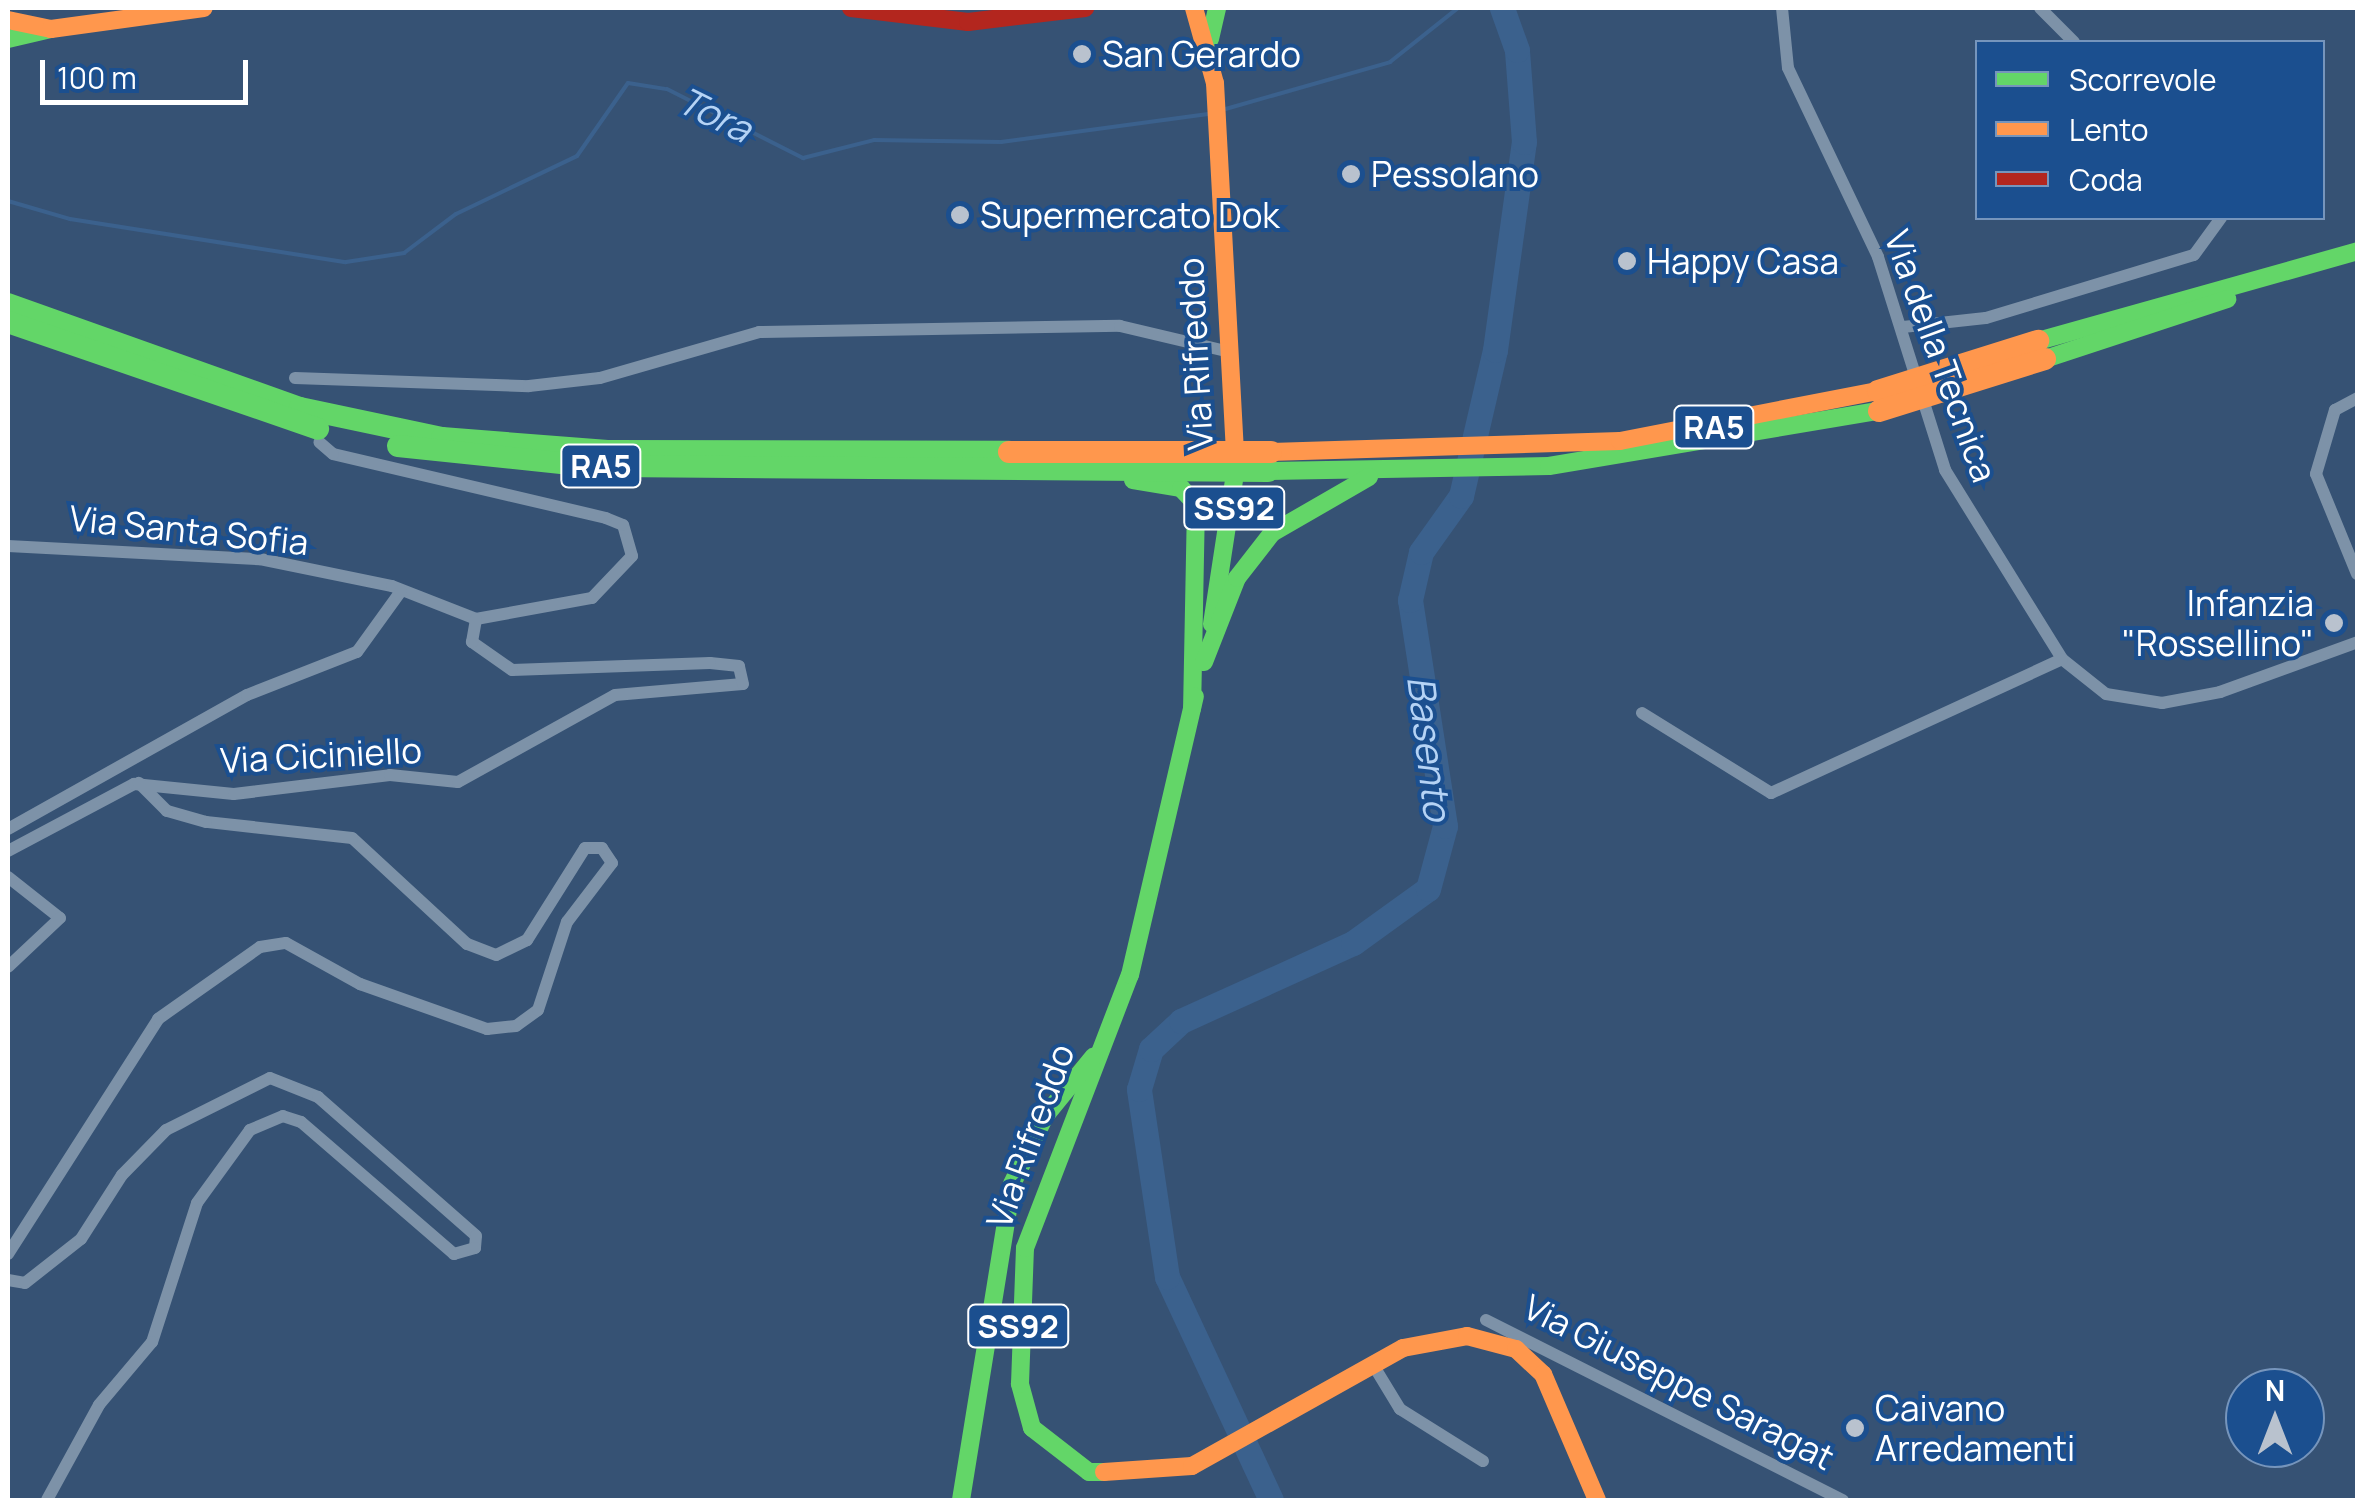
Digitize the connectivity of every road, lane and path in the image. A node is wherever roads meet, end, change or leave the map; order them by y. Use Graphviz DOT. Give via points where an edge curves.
graph roads {
  1 [pos="204,8"];
  2 [pos="851,8"];
  3 [pos="1084,8"];
  4 [pos="1194,8"];
  5 [pos="1216,8"];
  6 [pos="1782,8"];
  7 [pos="2040,8"];
  8 [pos="8,20"];
  9 [pos="51,29"];
  10 [pos="1210,38"];
  11 [pos="8,39"];
  12 [pos="2072,40"];
  13 [pos="2219,220"];
  14 [pos="2358,251"];
  15 [pos="2358,263"];
  16 [pos="8,304"];
  17 [pos="8,322"];
  18 [pos="1903,327"];
  19 [pos="2042,350"];
  20 [pos="1230,352"];
  21 [pos="2358,398"];
  22 [pos="310,401"];
  23 [pos="319,442"];
  24 [pos="1404,460"];
  25 [pos="1269,462"];
  26 [pos="926,469"];
  27 [pos="8,546"];
  28 [pos="2357,573"];
  29 [pos="400,591"];
  30 [pos="476,620"];
  31 [pos="2358,642"];
  32 [pos="2062,659"];
  33 [pos="1204,662"];
  34 [pos="1192,708"];
  35 [pos="1642,713"];
  36 [pos="139,783"];
  37 [pos="8,829"];
  38 [pos="54,829"];
  39 [pos="8,851"];
  40 [pos="8,877"];
  41 [pos="8,967"];
  42 [pos="1094,1056"];
  43 [pos="8,1254"];
  44 [pos="8,1280"];
  45 [pos="1486,1320"];
  46 [pos="1372,1363"];
  47 [pos="1483,1462"];
  48 [pos="47,1500"];
  49 [pos="962,1500"];
  50 [pos="1596,1500"];
  51 [pos="1844,1500"];
  1 -- 9 [label="main road"];
  2 -- 3 [label="main road" via="968,22"];
  4 -- 10 [label="main road, SS92"];
  5 -- 10 [label="main road, SS92"];
  6 -- 18 [label="street, Via della Tecnica" via="1806,116"];
  7 -- 12 [label="street"];
  8 -- 9 [label="main road"];
  9 -- 11 [label="main road"];
  10 -- 20 [label="main road, Via Rifreddo / SS92"];
  13 -- 18 [label="street" via="2194,254 1986,318"];
  14 -- 19 [label="main road, RA5"];
  15 -- 19 [label="main road, RA5"];
  16 -- 25 [label="main road, RA5, bridge" via="283,403 442,438 607,451"];
  17 -- 26 [label="main road, RA5, bridge" via="270,416 435,453 606,466"];
  18 -- 32 [label="street, Via della Tecnica" via="1944,470"];
  19 -- 24 [label="main road, RA5, bridge" via="1879,401 1548,457"];
  20 -- 22 [label="street" via="1120,326 759,332 701,341 615,374 529,386 300,379"];
  20 -- 33 [label="main road, Via Rifreddo / SS92" via="1235,500"];
  21 -- 28 [label="street" via="2335,410 2316,474"];
  23 -- 30 [label="street" via="333,454 623,525 632,556 592,598"];
  24 -- 25 [label="main road, RA5"];
  24 -- 33 [label="main road" via="1338,487 1272,533 1236,578"];
  25 -- 26 [label="main road, RA5, bridge"];
  26 -- 34 [label="main road" via="995,480 1164,482 1191,497 1200,536 1189,607"];
  27 -- 29 [label="street, Via Santa Sofia" via="260,559"];
  29 -- 30 [label="street, Via Santa Sofia"];
  29 -- 37 [label="street" via="357,652 246,695"];
  30 -- 36 [label="street, Via Ciciniello" via="472,642 512,670 710,663 739,666 742,684 616,695 458,782 390,775 234,794"];
  31 -- 32 [label="street, Via della Tecnica" via="2220,692 2162,703 2106,694"];
  32 -- 35 [label="street" via="1771,794"];
  33 -- 34 [label="main road, SS92"];
  34 -- 42 [label="main road, Via Rifreddo / SS92" via="1130,975"];
  36 -- 38 [label="street"];
  36 -- 43 [label="street, Via Ciciniello" via="168,811 206,822 352,838 467,944 496,955 527,940 585,848 602,848 612,863 568,922 538,1010 516,1026 487,1029 360,984 286,943 260,947 158,1019"];
  37 -- 38 [label="street"];
  38 -- 39 [label="street"];
  40 -- 41 [label="street" via="60,918"];
  42 -- 46 [label="main road, Via Rifreddo / SS92" via="1024,1248 1025,1408 1042,1443 1089,1472 1130,1477 1192,1466"];
  42 -- 49 [label="main road" via="1045,1116 1012,1184"];
  44 -- 48 [label="street" via="25,1283 81,1239 122,1175 166,1130 270,1078 318,1097 476,1236 476,1248 454,1254 301,1122 283,1116 250,1130 197,1203 152,1342 99,1404"];
  45 -- 51 [label="street, Via Giuseppe Saragat"];
  46 -- 47 [label="street" via="1400,1409"];
  46 -- 50 [label="main road, Via Rifreddo / SS92" via="1441,1338 1516,1349 1543,1374"];
}
